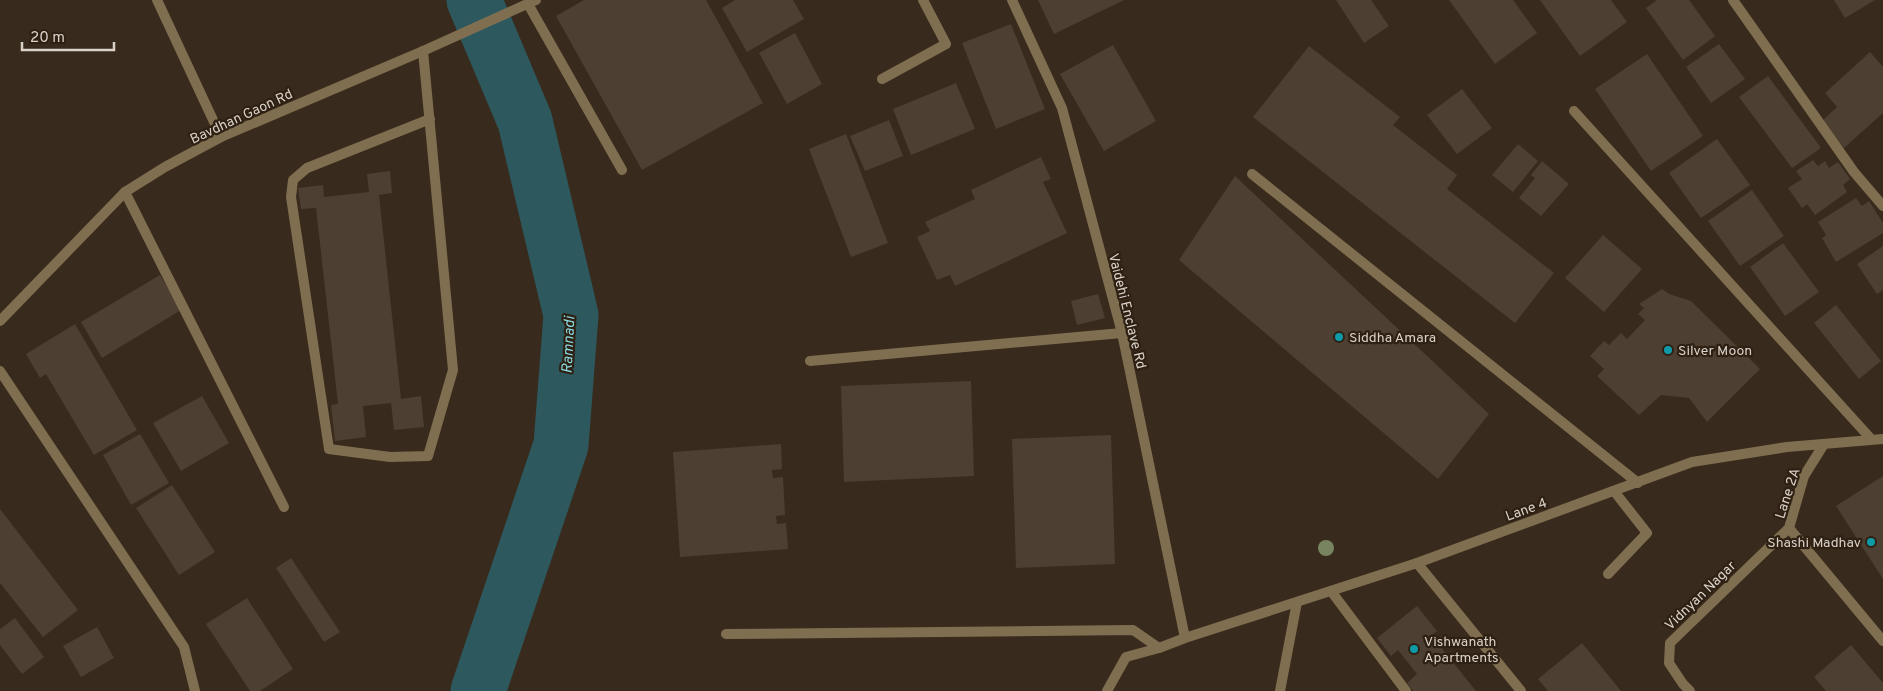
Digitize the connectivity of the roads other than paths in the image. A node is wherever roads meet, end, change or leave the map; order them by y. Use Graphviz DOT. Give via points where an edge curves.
graph roads {
  1 [pos="157,0"];
  2 [pos="924,0"];
  3 [pos="1012,0"];
  4 [pos="1733,0"];
  5 [pos="532,2"];
  6 [pos="424,51"];
  7 [pos="882,79"];
  8 [pos="1574,111"];
  9 [pos="430,119"];
  10 [pos="222,137"];
  11 [pos="622,170"];
  12 [pos="1252,174"];
  13 [pos="125,192"];
  14 [pos="1883,206"];
  15 [pos="0,321"];
  16 [pos="1122,333"];
  17 [pos="810,361"];
  18 [pos="0,371"];
  19 [pos="1879,441"];
  20 [pos="1824,444"];
  21 [pos="1638,482"];
  22 [pos="1614,491"];
  23 [pos="284,507"];
  24 [pos="1789,528"];
  25 [pos="1417,563"];
  26 [pos="1608,574"];
  27 [pos="1331,591"];
  28 [pos="1296,602"];
  29 [pos="726,634"];
  30 [pos="1185,638"];
  31 [pos="1883,640"];
  32 [pos="1160,648"];
  33 [pos="195,691"];
  34 [pos="1108,691"];
  35 [pos="1280,691"];
  36 [pos="1406,691"];
  37 [pos="1521,691"];
  38 [pos="1690,691"];
  1 -- 10 [label="street"];
  2 -- 7 [label="street" via="946,44"];
  3 -- 16 [label="street, Vaidehi Enclave Rd" via="1062,108"];
  4 -- 14 [label="street" via="1854,172"];
  5 -- 6 [label="street, Bavdhan Gaon Rd"];
  5 -- 11 [label="street"];
  6 -- 9 [label="street"];
  6 -- 10 [label="street, Bavdhan Gaon Rd"];
  8 -- 19 [label="street"];
  9 -- 9 [label="street" via="453,370 428,456 390,457 329,448 292,198 293,180 307,168"];
  10 -- 13 [label="street, Bavdhan Gaon Rd"];
  12 -- 21 [label="street"];
  13 -- 15 [label="street, Bavdhan Gaon Rd"];
  13 -- 23 [label="street"];
  16 -- 17 [label="street"];
  16 -- 30 [label="street, Vaidehi Enclave Rd"];
  18 -- 33 [label="street" via="184,647"];
  19 -- 20 [label="street, Lane 4"];
  20 -- 21 [label="street, Lane 4" via="1692,462"];
  20 -- 24 [label="street, Lane 2A" via="1804,476"];
  21 -- 22 [label="street, Lane 4"];
  22 -- 25 [label="street, Lane 4"];
  22 -- 26 [label="street" via="1647,533"];
  24 -- 31 [label="street, Lane 2A"];
  24 -- 38 [label="street, Vidnyan Nagar" via="1670,643 1669,663"];
  25 -- 27 [label="street, Lane 4"];
  25 -- 37 [label="street"];
  27 -- 28 [label="street, Lane 4"];
  27 -- 36 [label="street"];
  28 -- 30 [label="street, Lane 4"];
  28 -- 35 [label="street"];
  29 -- 32 [label="street" via="1133,630"];
  30 -- 32 [label="street, Lane 4"];
  32 -- 34 [label="street, Lane 4" via="1126,657"];
}
